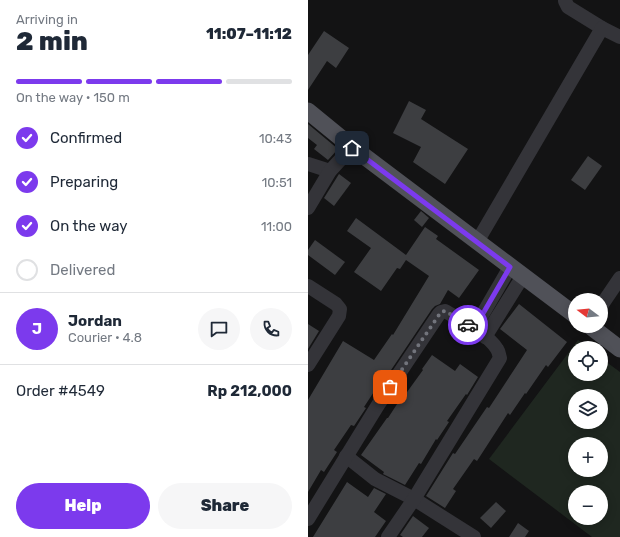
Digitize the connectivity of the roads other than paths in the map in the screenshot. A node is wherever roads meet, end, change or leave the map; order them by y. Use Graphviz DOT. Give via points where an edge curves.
graph roads {
  1 [pos="565,0"];
  2 [pos="602,28"];
  3 [pos="620,37"];
  4 [pos="308,111"];
  5 [pos="352,148"];
  6 [pos="308,164"];
  7 [pos="330,171"];
  8 [pos="308,208"];
  9 [pos="477,242"];
  10 [pos="516,271"];
  11 [pos="620,278"];
  12 [pos="308,286"];
  13 [pos="608,296"];
  14 [pos="568,310"];
  15 [pos="480,333"];
  16 [pos="599,333"];
  17 [pos="620,349"];
  18 [pos="308,365"];
  19 [pos="346,456"];
  20 [pos="414,499"];
  21 [pos="308,519"];
  22 [pos="388,537"];
  23 [pos="474,537"];
  1 -- 2 [label="street" via="568,7"];
  2 -- 3 [label="street"];
  2 -- 9 [label="street"];
  4 -- 5 [label="main road"];
  5 -- 7 [label="street"];
  5 -- 9 [label="main road"];
  6 -- 7 [label="street"];
  7 -- 8 [label="street"];
  9 -- 10 [label="main road"];
  10 -- 14 [label="main road"];
  10 -- 15 [label="street"];
  11 -- 13 [label="street"];
  12 -- 18 [label="street" via="340,309 339,316"];
  15 -- 19 [label="street" via="445,311 441,312"];
  15 -- 20 [label="street" via="491,341 500,358"];
  16 -- 17 [label="main road"];
  19 -- 20 [label="street" via="375,478"];
  19 -- 21 [label="street"];
  20 -- 22 [label="street"];
  20 -- 23 [label="street"];
}
